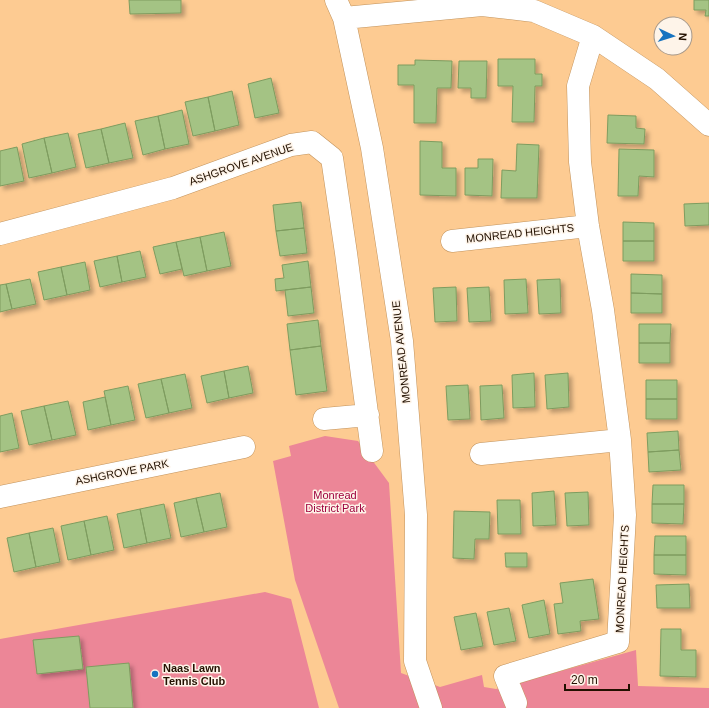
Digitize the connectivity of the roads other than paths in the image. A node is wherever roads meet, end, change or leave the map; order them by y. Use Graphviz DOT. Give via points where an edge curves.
graph roads {
  1 [pos="340,9"];
  2 [pos="593,36"];
  3 [pos="709,124"];
  4 [pos="588,226"];
  5 [pos="0,234"];
  6 [pos="452,240"];
  7 [pos="368,415"];
  8 [pos="324,419"];
  9 [pos="620,440"];
  10 [pos="244,447"];
  11 [pos="372,451"];
  12 [pos="482,454"];
  13 [pos="0,497"];
  14 [pos="516,703"];
  15 [pos="431,708"];
  1 -- 2 [label="street" via="482,5 534,11"];
  1 -- 15 [label="street, MONREAD AVENUE" via="372,148 402,340 416,515 415,661"];
  2 -- 3 [label="street" via="656,79"];
  2 -- 4 [label="street, MONREAD HEIGHTS" via="578,86 580,162"];
  4 -- 6 [label="street, MONREAD HEIGHTS"];
  4 -- 9 [label="street, MONREAD HEIGHTS"];
  5 -- 7 [label="street, ASHGROVE AVENUE" via="173,188 291,145 312,142 332,158"];
  7 -- 8 [label="street"];
  7 -- 11 [label="street, ASHGROVE AVENUE"];
  9 -- 12 [label="street"];
  9 -- 14 [label="street, MONREAD HEIGHTS" via="625,515 618,642 505,676"];
  10 -- 13 [label="street, ASHGROVE PARK"];
}
